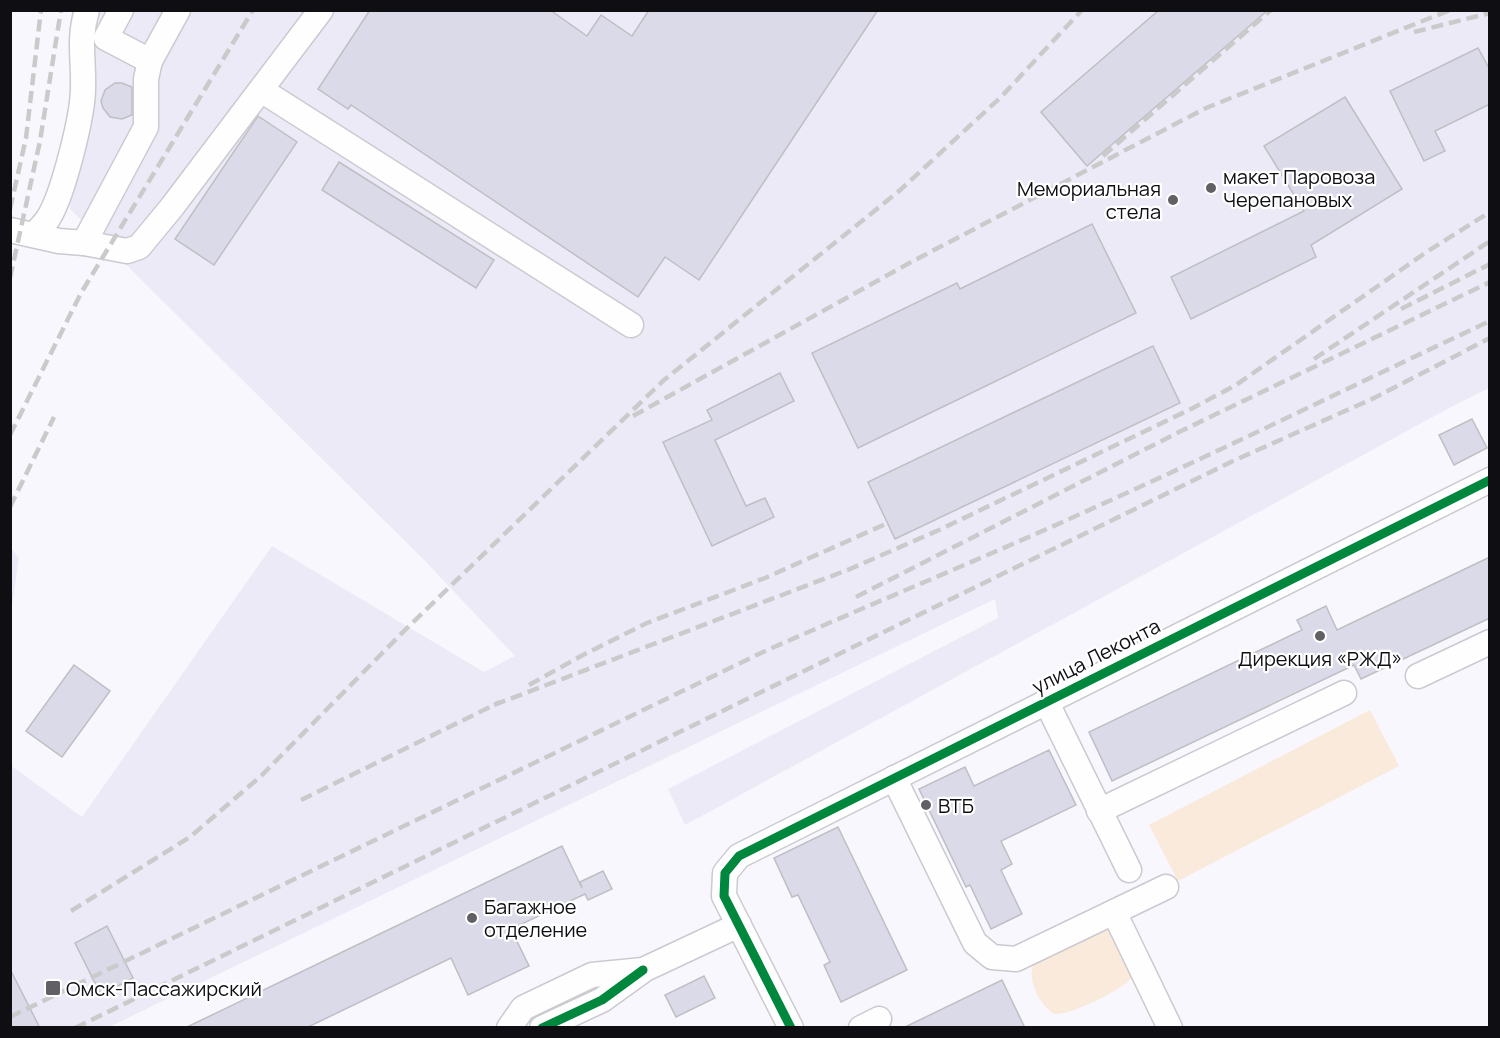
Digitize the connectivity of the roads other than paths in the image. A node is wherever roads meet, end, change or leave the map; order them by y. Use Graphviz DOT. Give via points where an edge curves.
graph roads {
  1 [pos="87,10"];
  2 [pos="121,10"];
  3 [pos="178,10"];
  4 [pos="321,10"];
  5 [pos="150,61"];
  6 [pos="261,90"];
  7 [pos="22,232"];
  8 [pos="84,243"];
  9 [pos="631,325"];
  10 [pos="1490,480"];
  11 [pos="1490,642"];
  12 [pos="1418,676"];
  13 [pos="1344,693"];
  14 [pos="1046,701"];
  15 [pos="894,778"];
  16 [pos="1099,811"];
  17 [pos="1130,870"];
  18 [pos="1166,887"];
  19 [pos="1114,912"];
  20 [pos="739,925"];
  21 [pos="643,970"];
  22 [pos="509,1028"];
  23 [pos="542,1028"];
  24 [pos="791,1028"];
  25 [pos="1170,1028"];
  1 -- 7 [label="street" via="82,28 81,113 59,195 49,218"];
  2 -- 5 [label="street" via="106,38"];
  3 -- 5 [label="street"];
  4 -- 6 [label="street"];
  5 -- 8 [label="street" via="146,127"];
  6 -- 8 [label="street" via="139,248 127,251"];
  6 -- 9 [label="street"];
  7 -- 8 [label="street"];
  10 -- 14 [label="street, улица Леконта"];
  11 -- 12 [label="street"];
  13 -- 16 [label="street"];
  14 -- 15 [label="street, улица Леконта"];
  14 -- 16 [label="street"];
  15 -- 19 [label="street" via="975,943 993,957 1016,959"];
  15 -- 20 [label="street, улица Леконта" via="739,856 725,873 724,896"];
  16 -- 17 [label="street"];
  18 -- 19 [label="street"];
  19 -- 25 [label="street"];
  20 -- 21 [label="street"];
  20 -- 24 [label="street"];
  21 -- 22 [label="street" via="592,975 523,1008"];
  21 -- 23 [label="street" via="602,1000"];
}
